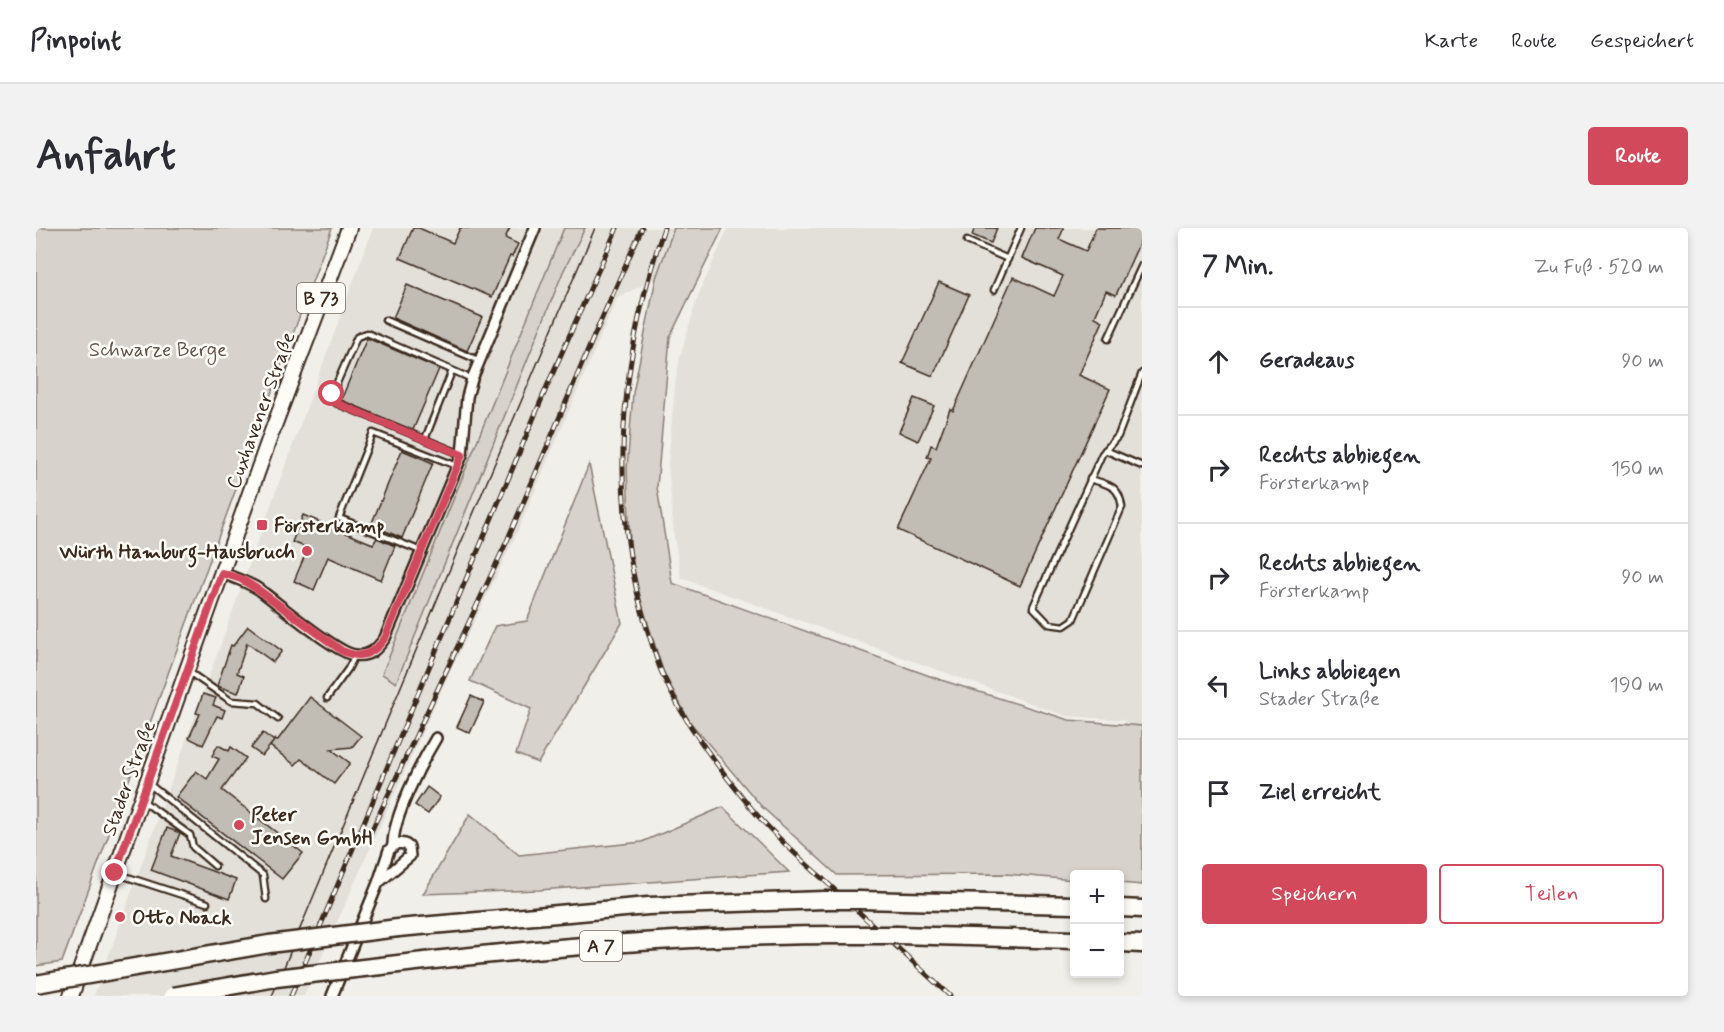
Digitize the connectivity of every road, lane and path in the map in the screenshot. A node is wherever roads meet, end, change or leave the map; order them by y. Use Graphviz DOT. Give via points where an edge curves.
graph roads {
  1 [pos="349,228"];
  2 [pos="535,228"];
  3 [pos="1022,228"];
  4 [pos="967,241"];
  5 [pos="1008,259"];
  6 [pos="1142,265"];
  7 [pos="994,290"];
  8 [pos="385,321"];
  9 [pos="1108,339"];
  10 [pos="480,361"];
  11 [pos="452,370"];
  12 [pos="1142,373"];
  13 [pos="472,379"];
  14 [pos="424,440"];
  15 [pos="1105,450"];
  16 [pos="462,455"];
  17 [pos="458,466"];
  18 [pos="1142,466"];
  19 [pos="1090,479"];
  20 [pos="421,552"];
  21 [pos="222,573"];
  22 [pos="355,655"];
  23 [pos="187,670"];
  24 [pos="327,698"];
  25 [pos="278,719"];
  26 [pos="436,738"];
  27 [pos="147,783"];
  28 [pos="141,799"];
  29 [pos="393,845"];
  30 [pos="215,866"];
  31 [pos="115,873"];
  32 [pos="378,883"];
  33 [pos="266,899"];
  34 [pos="207,903"];
  35 [pos="1070,905"];
  36 [pos="1124,908"];
  37 [pos="1142,909"];
  38 [pos="1070,940"];
  39 [pos="1124,943"];
  40 [pos="1142,945"];
  41 [pos="36,984"];
  42 [pos="71,996"];
  43 [pos="173,996"];
  44 [pos="332,996"];
  1 -- 21 [label="main road, Cuxhavener Straße / B 73"];
  2 -- 10 [label="street"];
  3 -- 5 [label="lane"];
  4 -- 5 [label="lane"];
  5 -- 7 [label="lane"];
  6 -- 9 [label="lane"];
  8 -- 10 [label="lane"];
  10 -- 13 [label="street"];
  11 -- 13 [label="lane"];
  11 -- 14 [label="lane"];
  11 -- 14 [label="lane" via="367,333 357,337 332,394 336,403"];
  12 -- 15 [label="lane" via="1118,436"];
  13 -- 16 [label="street"];
  14 -- 16 [label="lane"];
  15 -- 18 [label="lane"];
  15 -- 19 [label="lane"];
  16 -- 17 [label="street"];
  17 -- 20 [label="street"];
  17 -- 20 [label="lane" via="373,433 339,518"];
  19 -- 19 [label="lane" via="1033,607 1049,624 1064,626 1073,620 1122,507 1120,495 1113,487"];
  20 -- 22 [label="street" via="385,638 370,654"];
  21 -- 22 [label="street" via="250,584 342,651"];
  21 -- 23 [label="main road, Stader Straße / B 73"];
  22 -- 24 [label="lane"];
  23 -- 25 [label="lane" via="231,700 258,703"];
  23 -- 27 [label="main road, Stader Straße / B 73"];
  26 -- 29 [label="street" via="405,802"];
  27 -- 28 [label="main road, Stader Straße / B 73"];
  27 -- 33 [label="lane" via="263,875"];
  28 -- 30 [label="lane" via="190,835 193,848"];
  28 -- 31 [label="main road, Stader Straße / B 73"];
  29 -- 32 [label="street"];
  29 -- 32 [label="street" via="405,844 410,856"];
  31 -- 34 [label="lane"];
  31 -- 42 [label="main road, Stader Straße / B 73"];
  32 -- 44 [label="street"];
  35 -- 41 [label="highway, A 7, bridge" via="825,900 648,906 398,928 258,946"];
  36 -- 37 [label="highway"];
  38 -- 43 [label="highway, A 7, bridge" via="897,935 705,939 381,966 276,978"];
  39 -- 40 [label="highway"];
}
